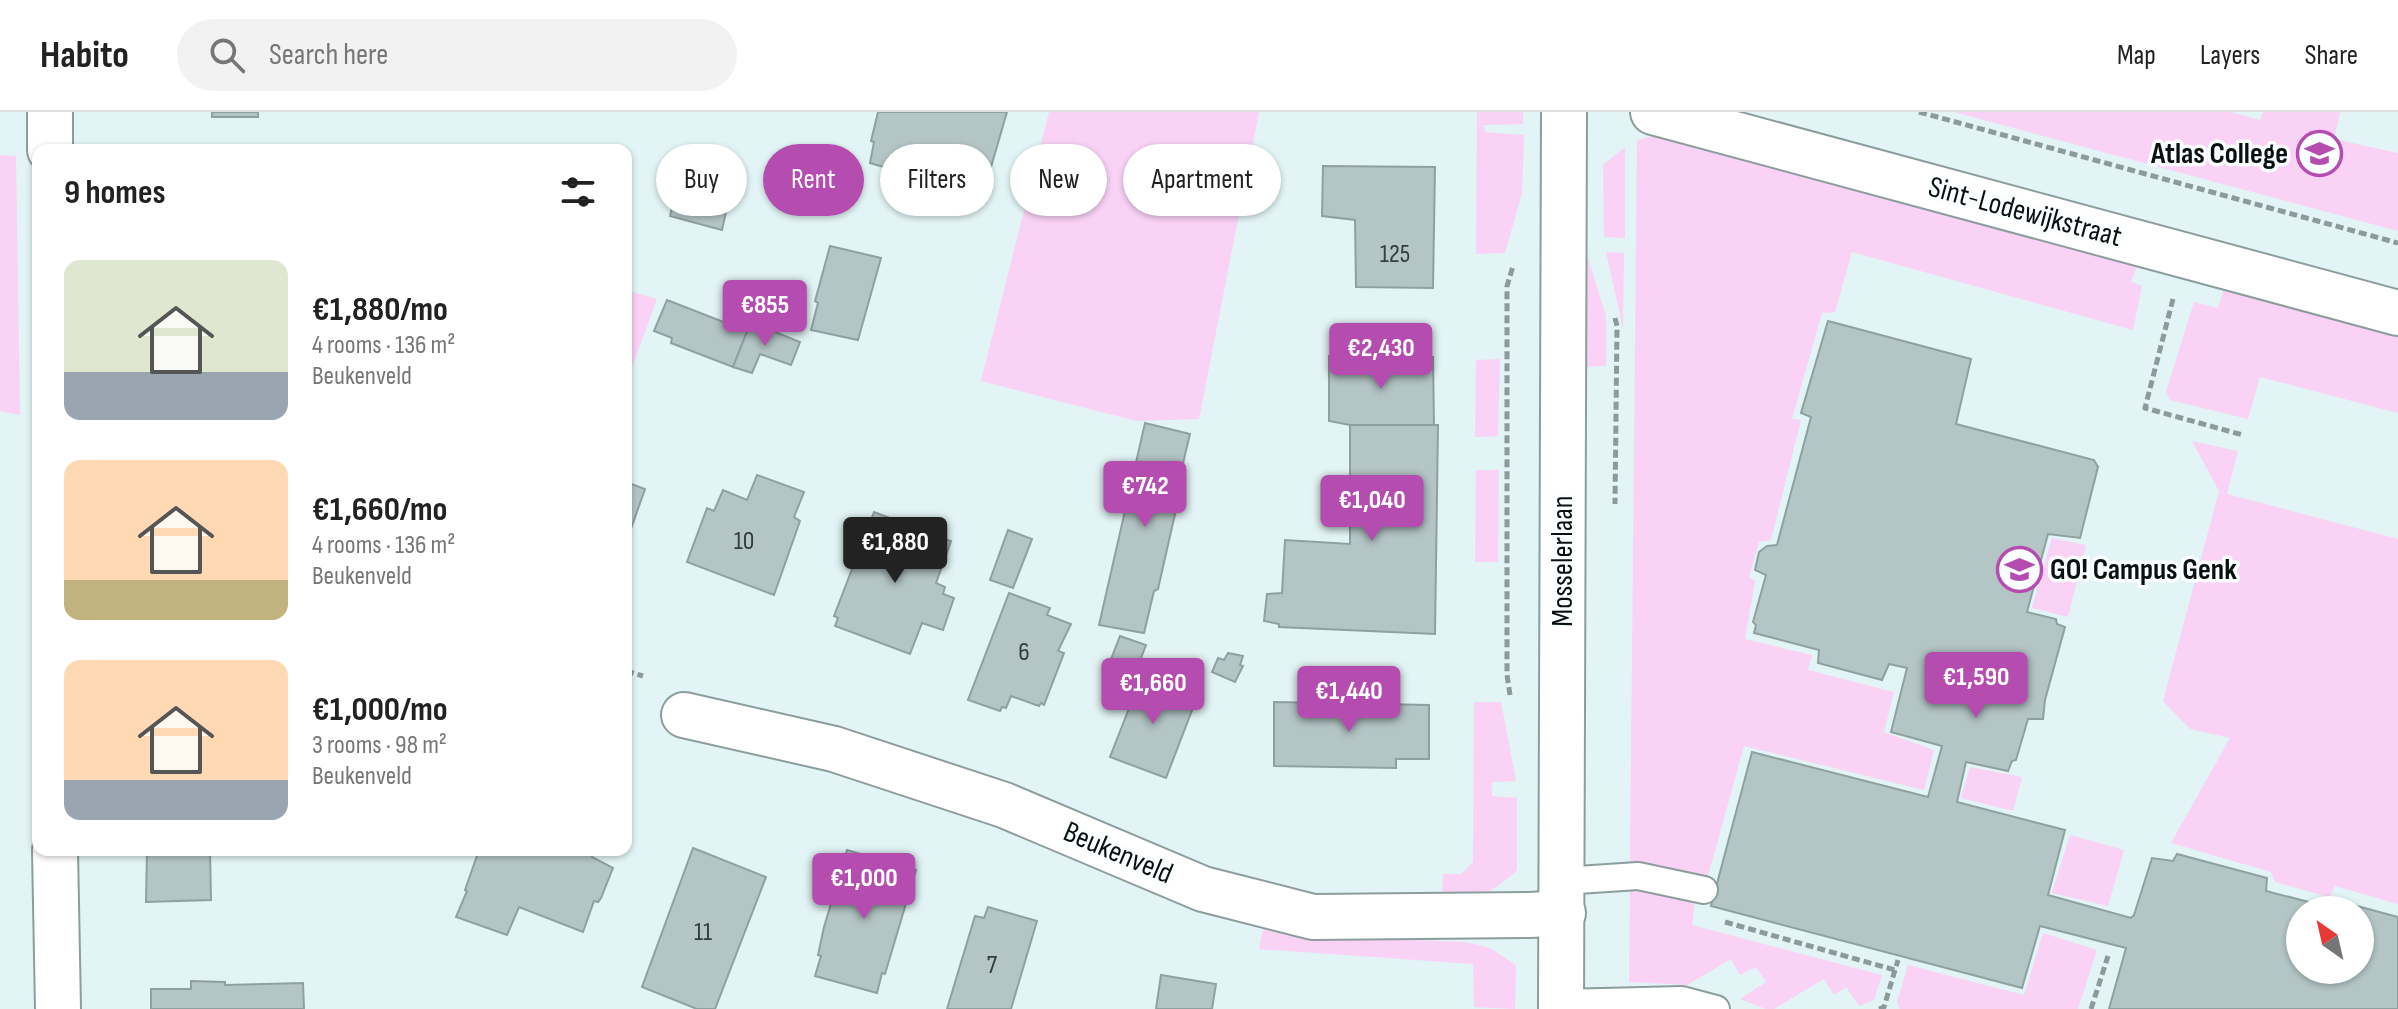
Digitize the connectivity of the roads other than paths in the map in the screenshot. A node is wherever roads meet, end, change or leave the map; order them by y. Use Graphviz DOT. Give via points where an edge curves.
graph roads {
  1 [pos="50,112"];
  2 [pos="1564,112"];
  3 [pos="1653,112"];
  4 [pos="50,144"];
  5 [pos="2398,313"];
  6 [pos="684,715"];
  7 [pos="55,856"];
  8 [pos="1704,890"];
  9 [pos="1563,897"];
  10 [pos="1561,1006"];
  11 [pos="58,1009"];
  12 [pos="1716,1009"];
  1 -- 4 [label="street"];
  2 -- 9 [label="street, Mosselerlaan"];
  3 -- 5 [label="street, Sint-Lodewijkstraat"];
  6 -- 9 [label="street, Beukenveld" via="834,749 1004,805 1203,889 1313,917 1530,915"];
  7 -- 11 [label="street"];
  8 -- 9 [label="lane" via="1638,876"];
  9 -- 10 [label="street, Mosselerlaan"];
  10 -- 12 [label="lane" via="1682,1000"];
}
